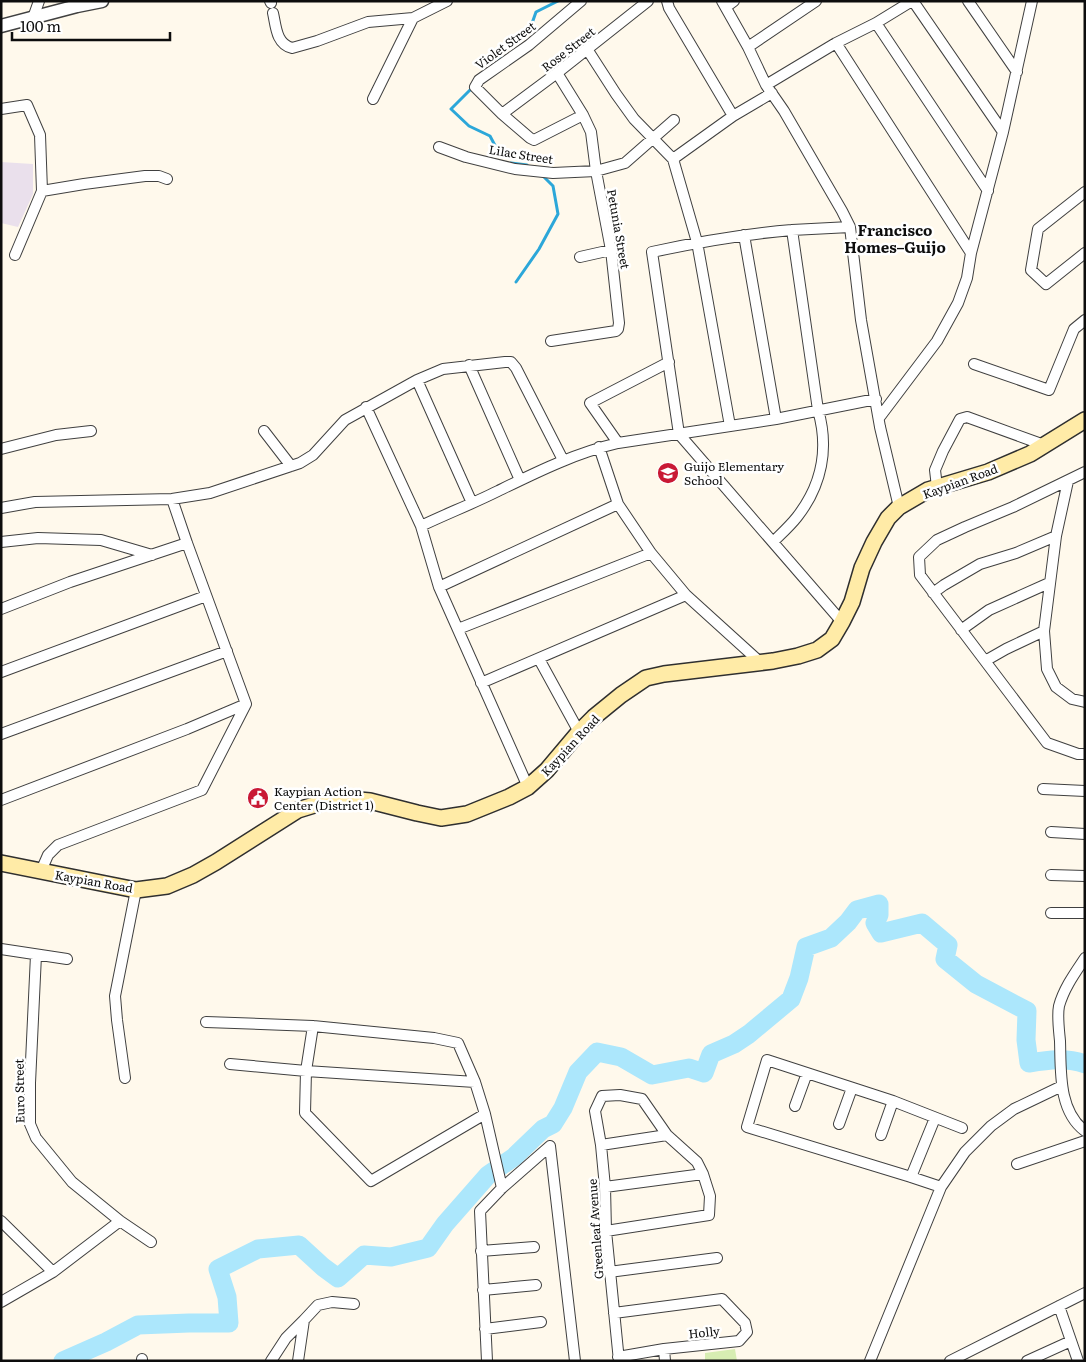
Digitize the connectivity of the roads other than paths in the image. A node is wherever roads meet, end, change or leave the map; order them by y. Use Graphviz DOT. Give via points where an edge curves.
graph roads {
  1 [pos="39,1"];
  2 [pos="102,1"];
  3 [pos="447,1"];
  4 [pos="581,1"];
  5 [pos="668,1"];
  6 [pos="816,1"];
  7 [pos="913,1"];
  8 [pos="968,1"];
  9 [pos="1032,1"];
  10 [pos="647,2"];
  11 [pos="728,3"];
  12 [pos="271,6"];
  13 [pos="33,18"];
  14 [pos="413,18"];
  15 [pos="876,23"];
  16 [pos="1,26"];
  17 [pos="836,43"];
  18 [pos="748,47"];
  19 [pos="587,50"];
  20 [pos="1017,72"];
  21 [pos="557,74"];
  22 [pos="769,89"];
  23 [pos="373,99"];
  24 [pos="1,109"];
  25 [pos="502,114"];
  26 [pos="583,115"];
  27 [pos="734,116"];
  28 [pos="674,120"];
  29 [pos="1003,132"];
  30 [pos="652,138"];
  31 [pos="439,147"];
  32 [pos="673,159"];
  33 [pos="596,171"];
  34 [pos="167,179"];
  35 [pos="42,191"];
  36 [pos="988,191"];
  37 [pos="1085,192"];
  38 [pos="850,227"];
  39 [pos="792,230"];
  40 [pos="744,236"];
  41 [pos="697,242"];
  42 [pos="611,250"];
  43 [pos="971,253"];
  44 [pos="1085,253"];
  45 [pos="15,255"];
  46 [pos="580,257"];
  47 [pos="1085,320"];
  48 [pos="551,341"];
  49 [pos="668,362"];
  50 [pos="974,364"];
  51 [pos="468,365"];
  52 [pos="417,380"];
  53 [pos="876,399"];
  54 [pos="366,407"];
  55 [pos="818,410"];
  56 [pos="879,418"];
  57 [pos="776,419"];
  58 [pos="1085,420"];
  59 [pos="730,426"];
  60 [pos="264,430"];
  61 [pos="91,431"];
  62 [pos="679,434"];
  63 [pos="618,443"];
  64 [pos="1044,445"];
  65 [pos="599,447"];
  66 [pos="1,449"];
  67 [pos="563,460"];
  68 [pos="291,466"];
  69 [pos="1085,472"];
  70 [pos="520,480"];
  71 [pos="1068,481"];
  72 [pos="937,488"];
  73 [pos="172,499"];
  74 [pos="472,503"];
  75 [pos="618,504"];
  76 [pos="900,507"];
  77 [pos="1,508"];
  78 [pos="421,526"];
  79 [pos="1056,536"];
  80 [pos="1,542"];
  81 [pos="773,542"];
  82 [pos="187,543"];
  83 [pos="651,553"];
  84 [pos="152,555"];
  85 [pos="1049,583"];
  86 [pos="439,587"];
  87 [pos="933,593"];
  88 [pos="686,595"];
  89 [pos="206,596"];
  90 [pos="1,609"];
  91 [pos="842,622"];
  92 [pos="458,629"];
  93 [pos="961,630"];
  94 [pos="1044,631"];
  95 [pos="227,651"];
  96 [pos="539,658"];
  97 [pos="985,661"];
  98 [pos="760,663"];
  99 [pos="1,672"];
  100 [pos="481,683"];
  101 [pos="1085,702"];
  102 [pos="246,704"];
  103 [pos="579,732"];
  104 [pos="1,734"];
  105 [pos="1085,754"];
  106 [pos="528,787"];
  107 [pos="1043,789"];
  108 [pos="1085,791"];
  109 [pos="1,800"];
  110 [pos="1051,832"];
  111 [pos="1085,834"];
  112 [pos="1,863"];
  113 [pos="41,871"];
  114 [pos="1051,875"];
  115 [pos="1085,876"];
  116 [pos="136,890"];
  117 [pos="1051,913"];
  118 [pos="1085,913"];
  119 [pos="1,949"];
  120 [pos="36,955"];
  121 [pos="1085,958"];
  122 [pos="67,959"];
  123 [pos="206,1022"];
  124 [pos="313,1026"];
  125 [pos="230,1064"];
  126 [pos="306,1071"];
  127 [pos="807,1073"];
  128 [pos="125,1078"];
  129 [pos="475,1082"];
  130 [pos="1062,1086"];
  131 [pos="852,1088"];
  132 [pos="893,1101"];
  133 [pos="796,1106"];
  134 [pos="485,1114"];
  135 [pos="935,1118"];
  136 [pos="839,1124"];
  137 [pos="962,1128"];
  138 [pos="1085,1131"];
  139 [pos="668,1134"];
  140 [pos="881,1136"];
  141 [pos="1085,1141"];
  142 [pos="601,1145"];
  143 [pos="1017,1164"];
  144 [pos="703,1174"];
  145 [pos="911,1177"];
  146 [pos="501,1184"];
  147 [pos="605,1187"];
  148 [pos="941,1187"];
  149 [pos="1,1221"];
  150 [pos="120,1221"];
  151 [pos="606,1231"];
  152 [pos="151,1242"];
  153 [pos="534,1247"];
  154 [pos="482,1251"];
  155 [pos="717,1258"];
  156 [pos="53,1272"];
  157 [pos="609,1272"];
  158 [pos="536,1285"];
  159 [pos="483,1290"];
  160 [pos="1085,1293"];
  161 [pos="1,1302"];
  162 [pos="354,1304"];
  163 [pos="1059,1306"];
  164 [pos="614,1314"];
  165 [pos="304,1320"];
  166 [pos="541,1322"];
  167 [pos="485,1328"];
  168 [pos="1071,1341"];
  169 [pos="664,1349"];
  170 [pos="618,1359"];
  171 [pos="1028,1360"];
  172 [pos="271,1361"];
  173 [pos="298,1361"];
  174 [pos="487,1361"];
  175 [pos="575,1361"];
  176 [pos="665,1361"];
  177 [pos="870,1361"];
  178 [pos="950,1361"];
  179 [pos="1078,1361"];
  1 -- 13 [label="street"];
  2 -- 13 [label="street"];
  3 -- 14 [label="street"];
  4 -- 25 [label="street, Violet Street" via="529,45 479,80 476,89"];
  5 -- 27 [label="street" via="669,8"];
  6 -- 18 [label="street"];
  7 -- 15 [label="street"];
  7 -- 29 [label="street"];
  8 -- 20 [label="street"];
  9 -- 20 [label="street"];
  10 -- 19 [label="street, Rose Street"];
  11 -- 18 [label="street"];
  12 -- 14 [label="street" via="280,41 288,48 368,22"];
  13 -- 16 [label="street"];
  14 -- 23 [label="street"];
  15 -- 17 [label="street"];
  15 -- 36 [label="street"];
  17 -- 22 [label="street"];
  17 -- 43 [label="street"];
  18 -- 22 [label="street"];
  19 -- 21 [label="street, Rose Street"];
  19 -- 30 [label="street" via="620,101"];
  20 -- 29 [label="street"];
  21 -- 25 [label="street, Rose Street"];
  21 -- 26 [label="street, Petunia Street"];
  22 -- 27 [label="street"];
  22 -- 38 [label="street"];
  24 -- 35 [label="street" via="27,105 40,135"];
  25 -- 26 [label="street" via="534,140"];
  26 -- 33 [label="street, Petunia Street" via="591,132"];
  27 -- 32 [label="street"];
  28 -- 30 [label="street, Lilac Street"];
  29 -- 36 [label="street"];
  30 -- 32 [label="street"];
  30 -- 33 [label="street, Lilac Street" via="625,163"];
  31 -- 33 [label="street, Lilac Street" via="466,158 515,169 553,173"];
  32 -- 41 [label="street"];
  33 -- 42 [label="street, Petunia Street"];
  34 -- 35 [label="street" via="146,176"];
  35 -- 45 [label="street"];
  36 -- 43 [label="street"];
  37 -- 44 [label="street" via="1038,229 1031,270 1046,284"];
  38 -- 39 [label="street"];
  38 -- 53 [label="street" via="861,320"];
  39 -- 40 [label="street"];
  39 -- 55 [label="street"];
  40 -- 41 [label="street"];
  40 -- 57 [label="street"];
  41 -- 49 [label="street" via="652,252"];
  41 -- 59 [label="street"];
  42 -- 46 [label="street"];
  42 -- 48 [label="street, Petunia Street" via="618,329"];
  43 -- 56 [label="street" via="958,303 937,341"];
  47 -- 50 [label="street" via="1074,328 1049,390"];
  49 -- 62 [label="street"];
  49 -- 63 [label="street" via="590,403"];
  51 -- 52 [label="street" via="443,369"];
  51 -- 67 [label="street" via="511,362"];
  51 -- 70 [label="street"];
  52 -- 54 [label="street"];
  52 -- 74 [label="street"];
  53 -- 55 [label="street"];
  53 -- 56 [label="street"];
  54 -- 68 [label="street" via="345,420 313,455"];
  54 -- 78 [label="street"];
  55 -- 57 [label="street"];
  55 -- 81 [label="street" via="823,426 824,450 820,476 797,517"];
  56 -- 76 [label="street"];
  57 -- 59 [label="street"];
  58 -- 64 [label="main road, Kaypian Road"];
  59 -- 62 [label="street"];
  60 -- 68 [label="street"];
  61 -- 66 [label="street" via="56,435"];
  62 -- 63 [label="street"];
  62 -- 81 [label="street"];
  63 -- 65 [label="street"];
  64 -- 72 [label="main road, Kaypian Road" via="988,472"];
  64 -- 72 [label="street" via="964,417 960,419 935,470"];
  65 -- 67 [label="street"];
  65 -- 75 [label="street"];
  67 -- 70 [label="street"];
  68 -- 73 [label="street" via="210,493"];
  69 -- 71 [label="street"];
  70 -- 74 [label="street"];
  71 -- 79 [label="street"];
  71 -- 87 [label="street" via="938,540 919,557 920,575"];
  72 -- 76 [label="main road, Kaypian Road"];
  73 -- 77 [label="street" via="35,502"];
  73 -- 82 [label="street"];
  74 -- 78 [label="street"];
  75 -- 83 [label="street"];
  75 -- 86 [label="street"];
  76 -- 91 [label="main road, Kaypian Road" via="888,518 874,542"];
  78 -- 86 [label="street"];
  79 -- 85 [label="street"];
  79 -- 87 [label="street" via="980,564"];
  80 -- 84 [label="street" via="38,538 101,540"];
  81 -- 91 [label="street"];
  82 -- 84 [label="street"];
  82 -- 89 [label="street"];
  83 -- 88 [label="street"];
  83 -- 92 [label="street"];
  84 -- 90 [label="street"];
  85 -- 93 [label="street" via="989,610"];
  85 -- 94 [label="street"];
  86 -- 92 [label="street"];
  87 -- 93 [label="street"];
  88 -- 96 [label="street"];
  88 -- 98 [label="street"];
  89 -- 95 [label="street"];
  89 -- 99 [label="street"];
  91 -- 98 [label="main road, Kaypian Road" via="832,639 817,650"];
  92 -- 100 [label="street"];
  93 -- 97 [label="street"];
  94 -- 97 [label="street"];
  94 -- 101 [label="street" via="1047,669 1056,686 1072,699"];
  95 -- 102 [label="street"];
  95 -- 104 [label="street"];
  96 -- 100 [label="street"];
  96 -- 103 [label="street"];
  97 -- 105 [label="street" via="1046,743"];
  98 -- 103 [label="main road, Kaypian Road" via="646,678"];
  100 -- 106 [label="street"];
  102 -- 109 [label="street"];
  102 -- 113 [label="street" via="202,790 58,845 48,855"];
  103 -- 106 [label="main road, Kaypian Road"];
  106 -- 116 [label="main road, Kaypian Road" via="467,814 441,818 370,801 337,798 298,810 193,875 167,886"];
  107 -- 108 [label="street"];
  110 -- 111 [label="street"];
  112 -- 113 [label="main road, Kaypian Road"];
  113 -- 116 [label="main road, Kaypian Road"];
  114 -- 115 [label="street"];
  116 -- 128 [label="street" via="115,996"];
  117 -- 118 [label="street"];
  119 -- 120 [label="street"];
  120 -- 122 [label="street"];
  120 -- 150 [label="street, Euro Street" via="30,1124 36,1138 72,1182"];
  121 -- 130 [label="street" via="1069,982 1059,1007"];
  123 -- 124 [label="street"];
  124 -- 126 [label="street"];
  124 -- 129 [label="street" via="458,1042"];
  125 -- 126 [label="street"];
  126 -- 129 [label="street"];
  126 -- 134 [label="street" via="305,1113 371,1181"];
  127 -- 131 [label="street"];
  127 -- 133 [label="street"];
  127 -- 145 [label="street" via="767,1060 747,1128"];
  129 -- 134 [label="street"];
  130 -- 138 [label="street" via="1076,1125"];
  130 -- 148 [label="street" via="1014,1109 991,1126 965,1152"];
  131 -- 132 [label="street"];
  131 -- 136 [label="street"];
  132 -- 135 [label="street"];
  132 -- 140 [label="street"];
  134 -- 146 [label="street"];
  135 -- 137 [label="street"];
  135 -- 145 [label="street"];
  139 -- 142 [label="street"];
  139 -- 142 [label="street, Greenleaf Avenue" via="642,1100 620,1095 602,1096 595,1111"];
  139 -- 144 [label="street" via="697,1162"];
  141 -- 143 [label="street"];
  142 -- 147 [label="street, Greenleaf Avenue"];
  144 -- 147 [label="street"];
  144 -- 151 [label="street" via="710,1196 708,1215"];
  145 -- 148 [label="street"];
  146 -- 154 [label="street" via="480,1211"];
  146 -- 175 [label="street" via="550,1146"];
  147 -- 151 [label="street, Greenleaf Avenue"];
  148 -- 177 [label="street"];
  149 -- 156 [label="street"];
  150 -- 152 [label="street, Euro Street"];
  150 -- 156 [label="street"];
  151 -- 157 [label="street, Greenleaf Avenue"];
  153 -- 154 [label="street"];
  154 -- 159 [label="street"];
  155 -- 157 [label="street"];
  156 -- 161 [label="street"];
  157 -- 164 [label="street, Greenleaf Avenue"];
  158 -- 159 [label="street"];
  159 -- 167 [label="street"];
  160 -- 163 [label="street"];
  162 -- 165 [label="street" via="332,1302 318,1305"];
  163 -- 168 [label="street"];
  163 -- 178 [label="street"];
  164 -- 169 [label="street, Holly" via="722,1299 745,1322 747,1332 739,1341"];
  164 -- 170 [label="street, Greenleaf Avenue"];
  165 -- 172 [label="street" via="286,1338"];
  165 -- 173 [label="street"];
  166 -- 167 [label="street"];
  167 -- 174 [label="street"];
  168 -- 171 [label="street"];
  168 -- 179 [label="street"];
  169 -- 170 [label="street, Holly"];
  169 -- 176 [label="street"];
}
